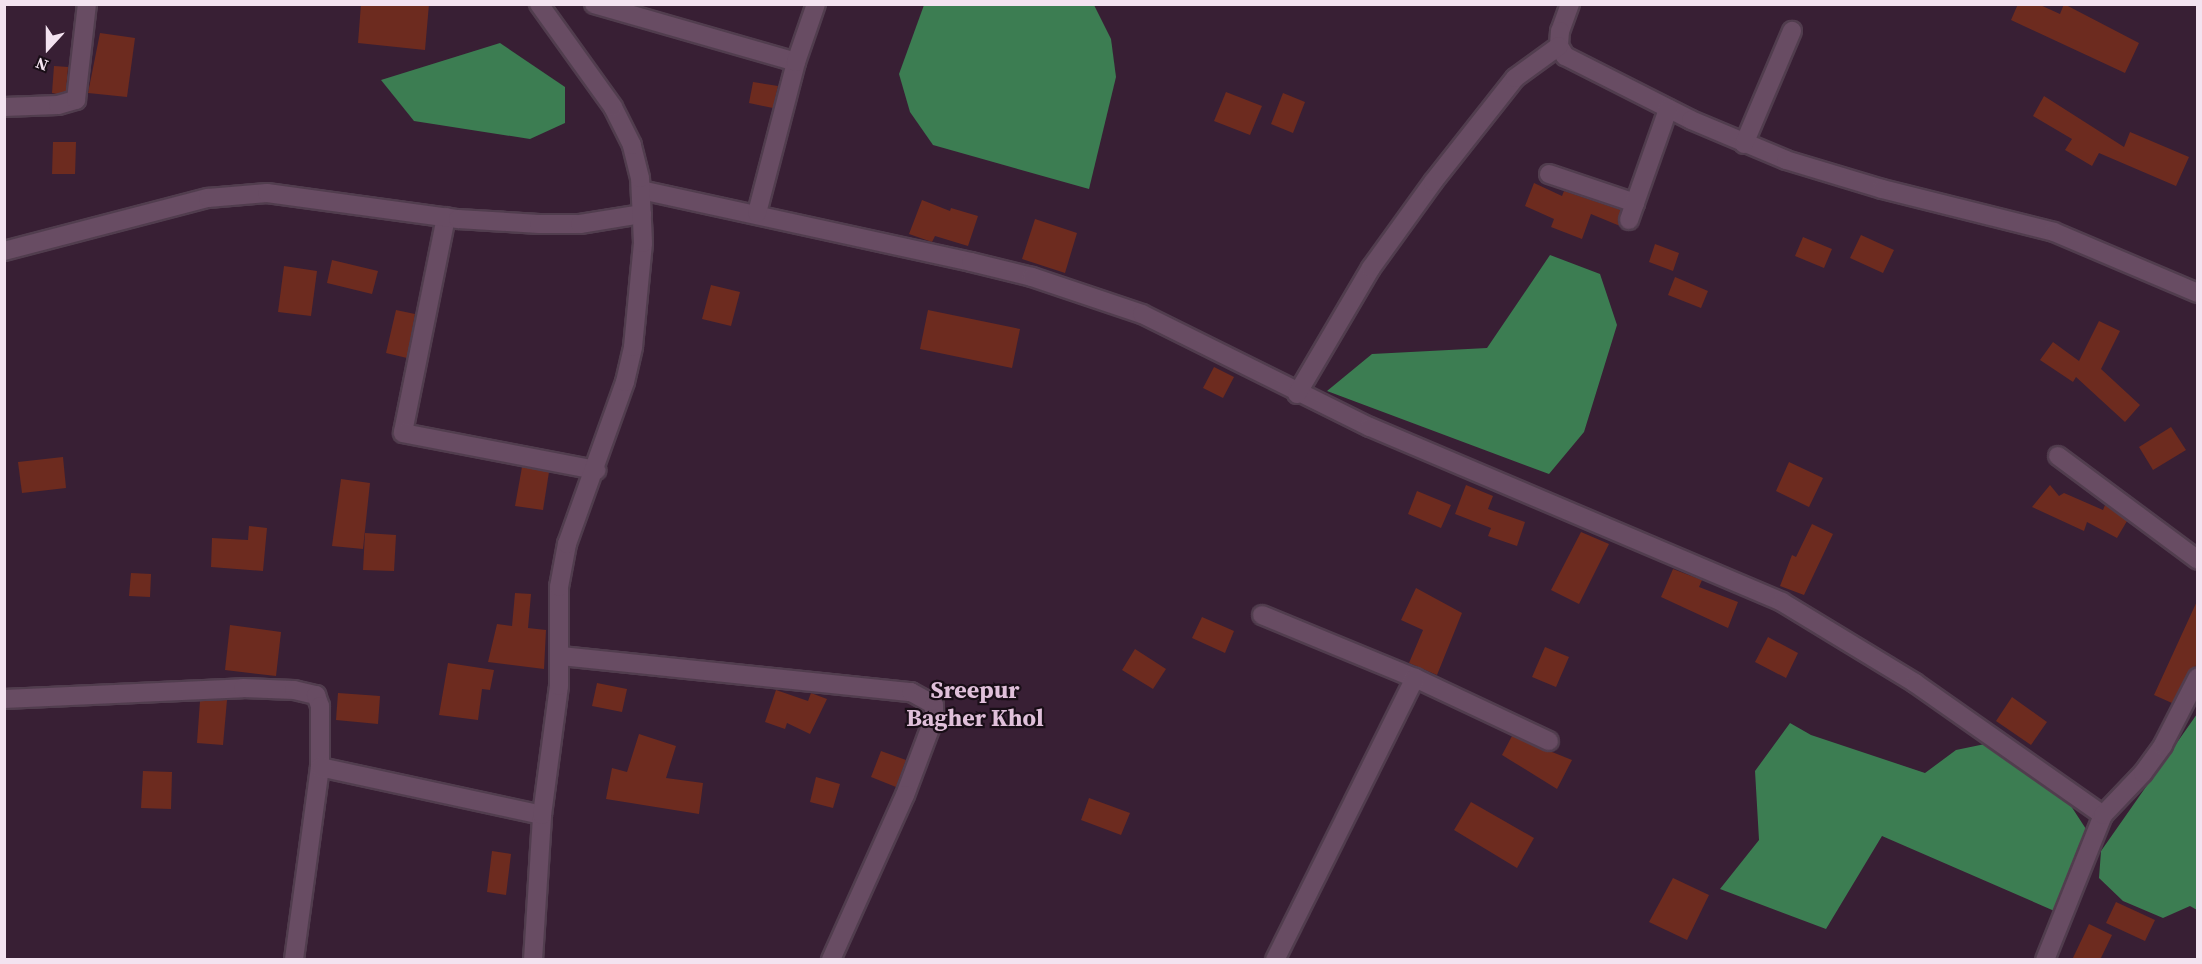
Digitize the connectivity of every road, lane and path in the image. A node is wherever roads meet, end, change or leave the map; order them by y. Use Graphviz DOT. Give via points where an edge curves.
graph roads {
  1 [pos="87,4"];
  2 [pos="538,4"];
  3 [pos="594,4"];
  4 [pos="816,4"];
  5 [pos="1570,4"];
  6 [pos="1792,31"];
  7 [pos="1558,46"];
  8 [pos="796,62"];
  9 [pos="4,107"];
  10 [pos="1668,109"];
  11 [pos="1744,144"];
  12 [pos="1549,174"];
  13 [pos="641,190"];
  14 [pos="1635,203"];
  15 [pos="757,213"];
  16 [pos="642,214"];
  17 [pos="446,217"];
  18 [pos="1629,220"];
  19 [pos="4,251"];
  20 [pos="2198,293"];
  21 [pos="1297,394"];
  22 [pos="2058,456"];
  23 [pos="596,470"];
  24 [pos="2198,560"];
  25 [pos="1262,615"];
  26 [pos="561,656"];
  27 [pos="2198,677"];
  28 [pos="1415,678"];
  29 [pos="4,699"];
  30 [pos="1549,741"];
  31 [pos="320,767"];
  32 [pos="542,814"];
  33 [pos="2103,815"];
  34 [pos="294,960"];
  35 [pos="533,960"];
  36 [pos="831,960"];
  37 [pos="1275,960"];
  38 [pos="2045,960"];
  1 -- 9 [label="street" via="76,100 58,105"];
  2 -- 13 [label="street" via="622,123 632,145"];
  3 -- 8 [label="street"];
  4 -- 8 [label="street"];
  5 -- 7 [label="street"];
  6 -- 11 [label="street"];
  7 -- 10 [label="street" via="1585,70"];
  7 -- 21 [label="street" via="1515,78 1433,182 1371,268"];
  8 -- 15 [label="street"];
  10 -- 11 [label="street"];
  10 -- 14 [label="street"];
  11 -- 20 [label="street" via="1882,189 2054,232"];
  12 -- 14 [label="street"];
  13 -- 15 [label="street"];
  13 -- 16 [label="street"];
  14 -- 18 [label="street"];
  15 -- 21 [label="street" via="971,262 1097,297 1181,332"];
  16 -- 17 [label="street" via="580,225"];
  16 -- 23 [label="street" via="633,347"];
  17 -- 19 [label="street" via="299,196 242,195 130,216"];
  17 -- 23 [label="street" via="403,433"];
  21 -- 33 [label="street" via="1632,541 1751,586 1782,602 1915,683"];
  22 -- 24 [label="street"];
  23 -- 26 [label="street" via="563,562 558,623"];
  25 -- 28 [label="street"];
  26 -- 32 [label="street"];
  26 -- 36 [label="street" via="911,692 934,705 934,718 905,795"];
  27 -- 33 [label="street" via="2163,745 2143,774"];
  28 -- 30 [label="street"];
  28 -- 37 [label="street"];
  29 -- 31 [label="street" via="243,688 294,690 319,700"];
  31 -- 32 [label="street"];
  31 -- 34 [label="street"];
  32 -- 35 [label="street"];
  33 -- 38 [label="street"];
}
